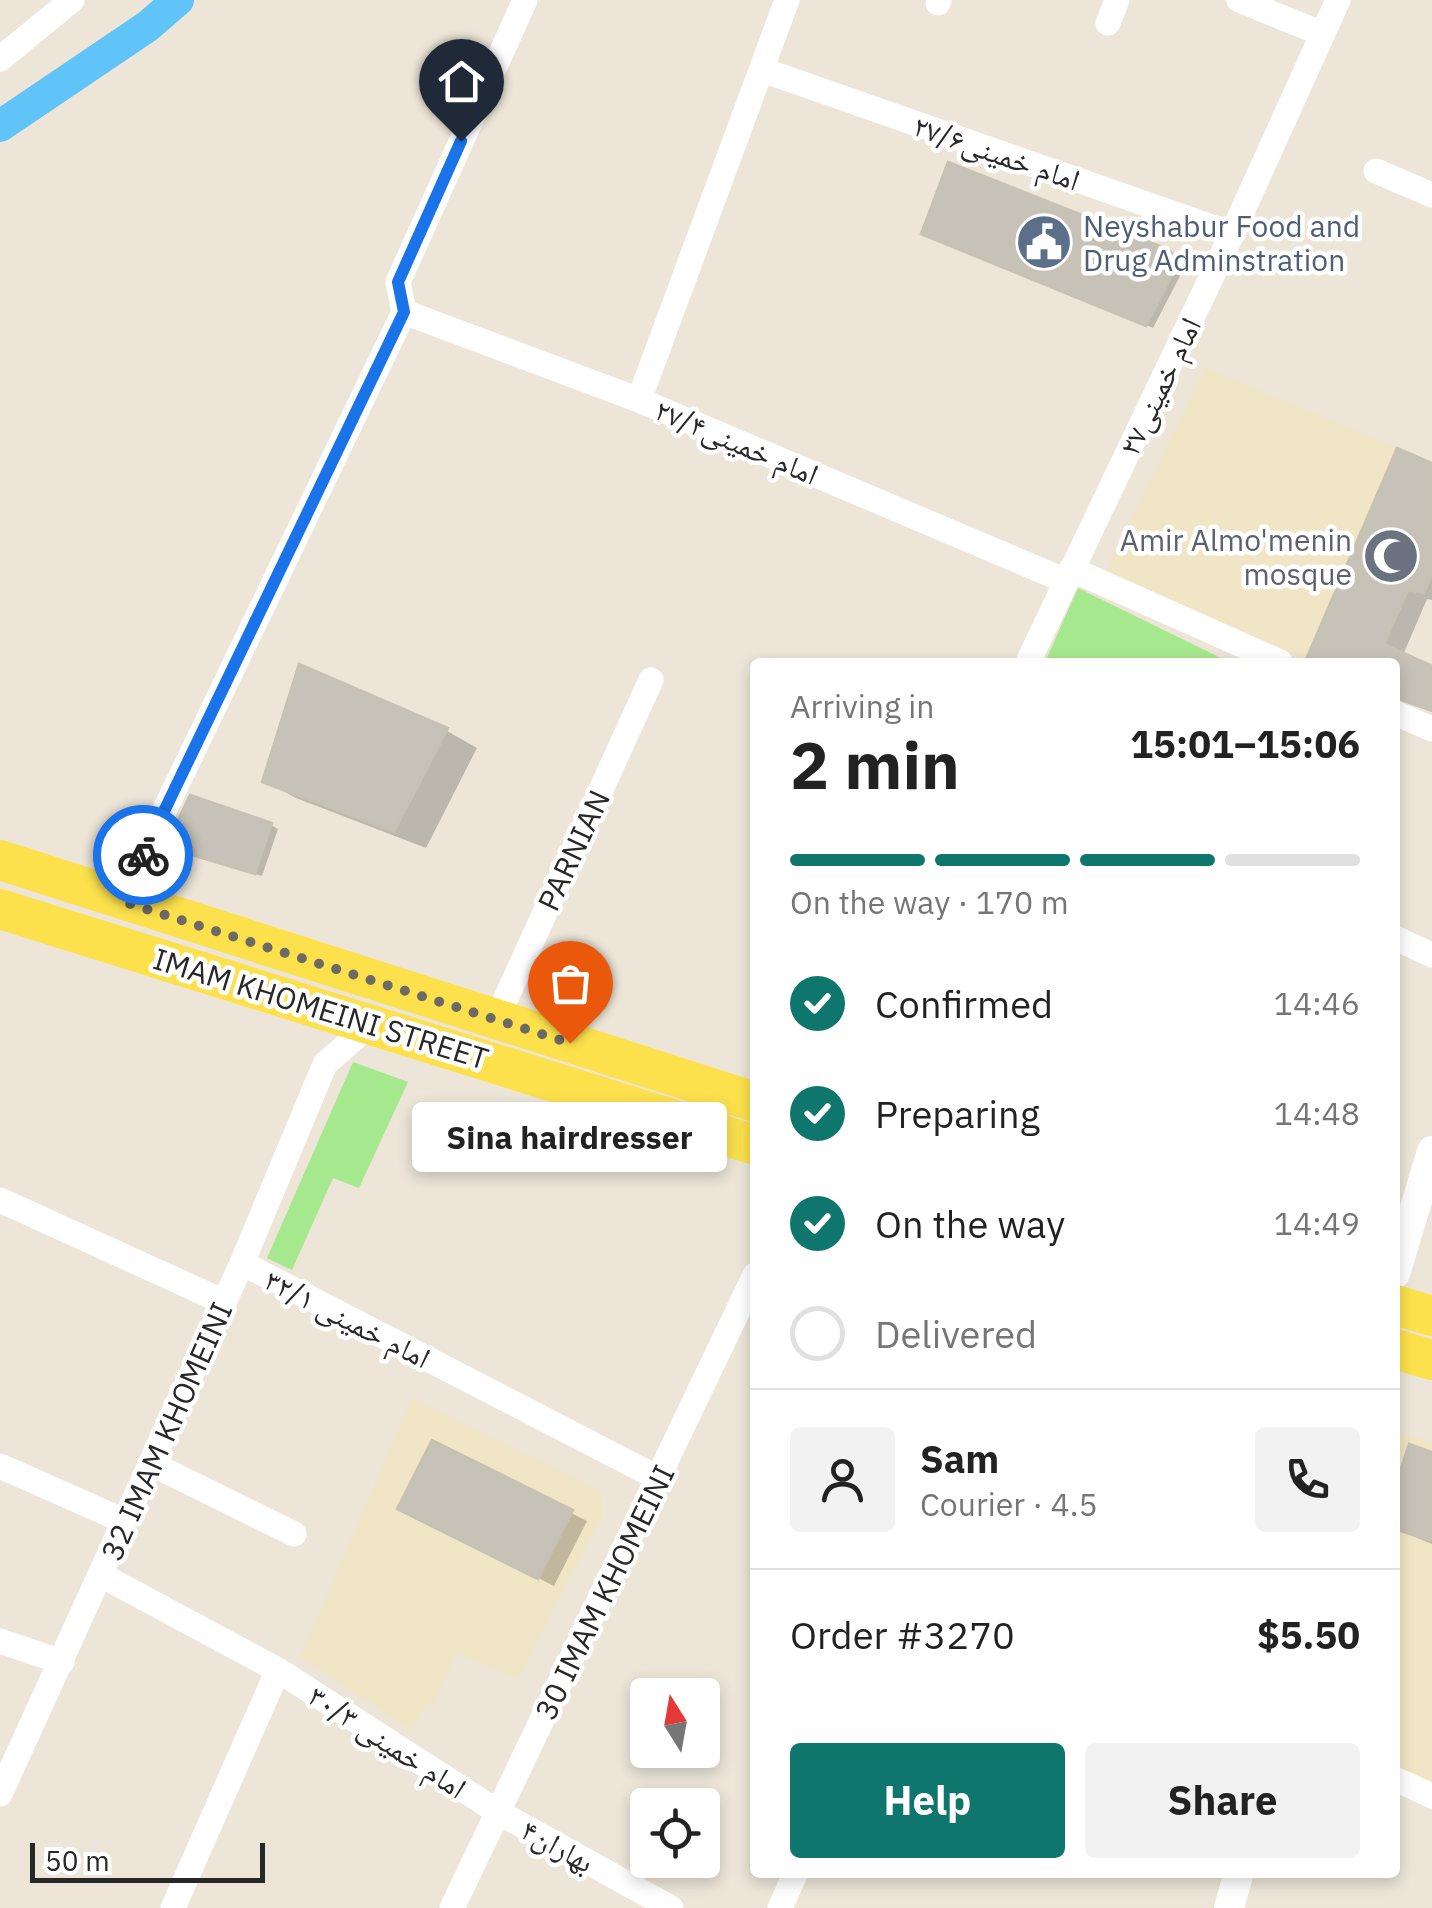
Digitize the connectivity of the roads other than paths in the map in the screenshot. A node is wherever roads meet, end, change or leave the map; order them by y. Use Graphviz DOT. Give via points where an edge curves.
graph roads {
  1 [pos="72,0"];
  2 [pos="524,0"];
  3 [pos="787,0"];
  4 [pos="1239,0"];
  5 [pos="1338,0"];
  6 [pos="1323,34"];
  7 [pos="0,58"];
  8 [pos="762,70"];
  9 [pos="1376,171"];
  10 [pos="1432,196"];
  11 [pos="1232,234"];
  12 [pos="404,312"];
  13 [pos="639,400"];
  14 [pos="1068,575"];
  15 [pos="1030,658"];
  16 [pos="1270,658"];
  17 [pos="651,680"];
  18 [pos="1400,715"];
  19 [pos="1432,729"];
  20 [pos="0,860"];
  21 [pos="127,903"];
  22 [pos="0,909"];
  23 [pos="1400,940"];
  24 [pos="1432,956"];
  25 [pos="314,1005"];
  26 [pos="496,1020"];
  27 [pos="372,1023"];
  28 [pos="325,1064"];
  29 [pos="750,1100"];
  30 [pos="750,1143"];
  31 [pos="1432,1151"];
  32 [pos="0,1200"];
  33 [pos="1400,1257"];
  34 [pos="242,1263"];
  35 [pos="750,1285"];
  36 [pos="224,1302"];
  37 [pos="1400,1306"];
  38 [pos="1432,1316"];
  39 [pos="1400,1350"];
  40 [pos="1432,1360"];
  41 [pos="152,1464"];
  42 [pos="0,1466"];
  43 [pos="658,1478"];
  44 [pos="124,1521"];
  45 [pos="294,1534"];
  46 [pos="101,1576"];
  47 [pos="0,1641"];
  48 [pos="62,1662"];
  49 [pos="278,1670"];
  50 [pos="1400,1781"];
  51 [pos="0,1794"];
  52 [pos="1432,1796"];
  53 [pos="498,1812"];
  54 [pos="793,1878"];
  55 [pos="1238,1878"];
  56 [pos="173,1908"];
  57 [pos="452,1908"];
  58 [pos="671,1908"];
  59 [pos="780,1908"];
  60 [pos="1230,1908"];
  1 -- 7 [label="street"];
  2 -- 12 [label="street" via="398,282"];
  3 -- 8 [label="street"];
  4 -- 6 [label="street"];
  5 -- 6 [label="street, امام خمینی۲۷"];
  6 -- 11 [label="street, امام خمینی۲۷"];
  8 -- 11 [label="street, امام خمینی۲۷/۶"];
  8 -- 13 [label="street"];
  9 -- 10 [label="street"];
  11 -- 14 [label="street, امام خمینی۲۷"];
  12 -- 13 [label="street, امام خمینی۲۷/۴"];
  12 -- 21 [label="street" via="144,853"];
  13 -- 14 [label="street, امام خمینی۲۷/۴"];
  14 -- 15 [label="street, امام خمینی۲۷"];
  14 -- 16 [label="street, امام خمینی۲۷/۴"];
  17 -- 26 [label="street, PARNIAN"];
  18 -- 19 [label="street"];
  20 -- 21 [label="main road, IMAM KHOMEINI STREET"];
  21 -- 26 [label="main road, IMAM KHOMEINI STREET"];
  22 -- 25 [label="main road, IMAM KHOMEINI STREET"];
  23 -- 24 [label="street"];
  25 -- 27 [label="main road, IMAM KHOMEINI STREET"];
  25 -- 28 [label="street"];
  26 -- 29 [label="main road, IMAM KHOMEINI STREET"];
  27 -- 28 [label="street"];
  27 -- 30 [label="main road, IMAM KHOMEINI STREET"];
  28 -- 34 [label="street, 32 IMAM KHOMEINI"];
  31 -- 33 [label="street"];
  32 -- 36 [label="street"];
  34 -- 36 [label="street, 32 IMAM KHOMEINI"];
  34 -- 43 [label="street, امام خمینی ۳۲/۱"];
  35 -- 43 [label="street, 30 IMAM KHOMEINI"];
  36 -- 41 [label="street, 32 IMAM KHOMEINI"];
  37 -- 38 [label="main road"];
  39 -- 40 [label="main road"];
  41 -- 44 [label="street, 32 IMAM KHOMEINI"];
  41 -- 45 [label="street"];
  42 -- 44 [label="street"];
  43 -- 53 [label="street, 30 IMAM KHOMEINI"];
  44 -- 46 [label="street, 32 IMAM KHOMEINI"];
  46 -- 48 [label="street, 32 IMAM KHOMEINI"];
  46 -- 49 [label="street, امام خمینی ۳۰/۳"];
  47 -- 48 [label="street"];
  48 -- 51 [label="street, 32 IMAM KHOMEINI"];
  49 -- 53 [label="street, امام خمینی ۳۰/۳"];
  49 -- 56 [label="street"];
  50 -- 52 [label="street"];
  53 -- 57 [label="street, 30 IMAM KHOMEINI"];
  53 -- 58 [label="street, بهاران۴"];
  54 -- 59 [label="street"];
  55 -- 60 [label="street"];
}
